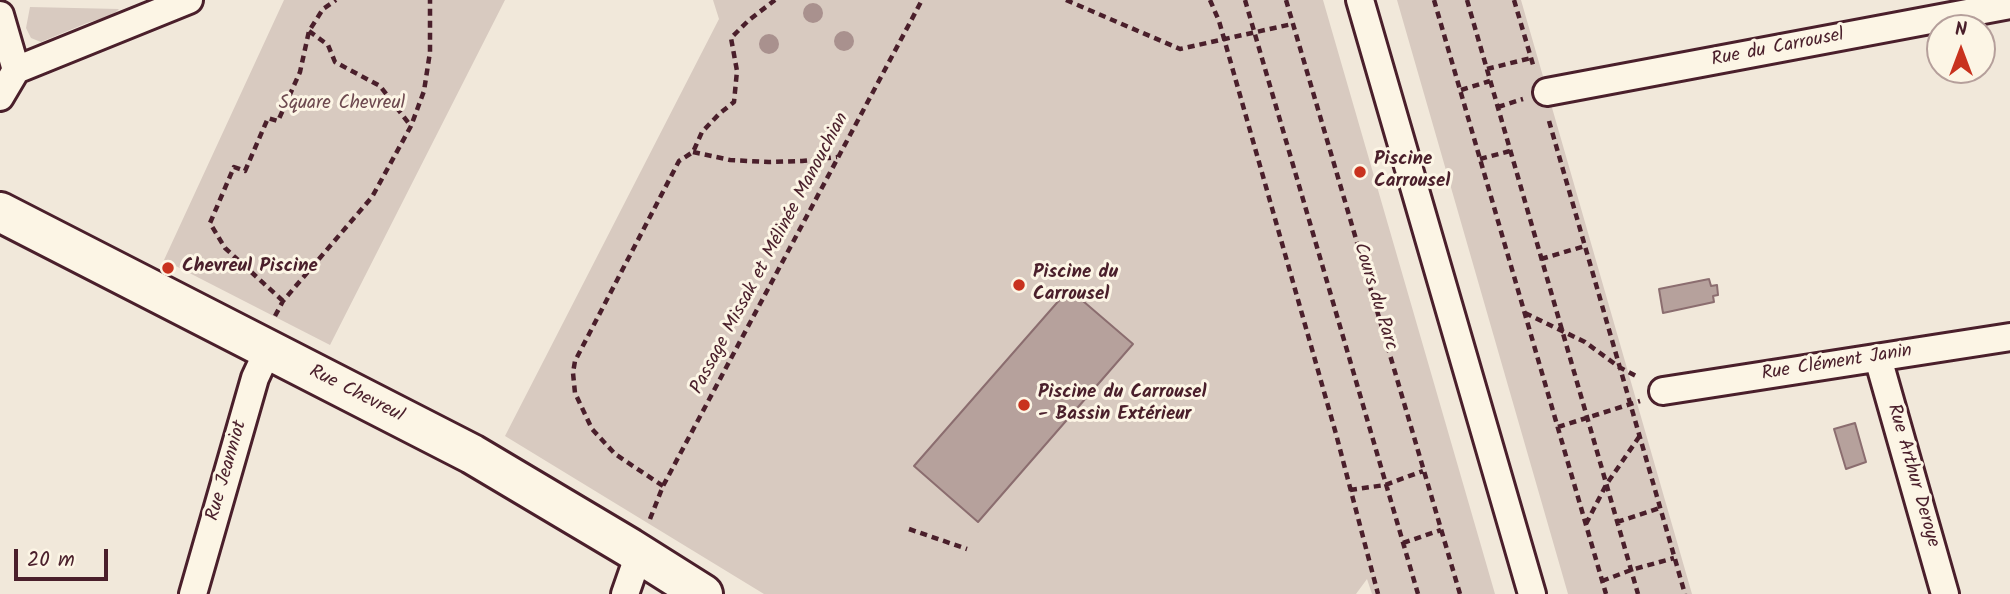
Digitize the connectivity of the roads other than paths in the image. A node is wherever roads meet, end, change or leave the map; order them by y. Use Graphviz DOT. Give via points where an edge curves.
graph roads {
  1 [pos="189,0"];
  2 [pos="1360,0"];
  3 [pos="2010,5"];
  4 [pos="0,15"];
  5 [pos="16,70"];
  6 [pos="1541,81"];
  7 [pos="0,97"];
  8 [pos="0,212"];
  9 [pos="270,337"];
  10 [pos="2010,337"];
  11 [pos="1878,358"];
  12 [pos="1663,391"];
  13 [pos="644,538"];
  14 [pos="193,594"];
  15 [pos="625,594"];
  16 [pos="703,594"];
  17 [pos="1532,594"];
  18 [pos="1945,594"];
  1 -- 5 [label="street"];
  2 -- 17 [label="street"];
  3 -- 6 [label="street, Rue du Carrousel"];
  4 -- 5 [label="street"];
  5 -- 7 [label="street"];
  8 -- 9 [label="main road, Rue Chevreul"];
  9 -- 13 [label="main road, Rue Chevreul" via="472,454"];
  9 -- 14 [label="street, Rue Jeanniot"];
  10 -- 11 [label="street, Rue Clément Janin"];
  11 -- 12 [label="street, Rue Clément Janin"];
  11 -- 18 [label="street, Rue Arthur Deroye"];
  13 -- 15 [label="street"];
  13 -- 16 [label="main road, Rue Chevreul"];
}
